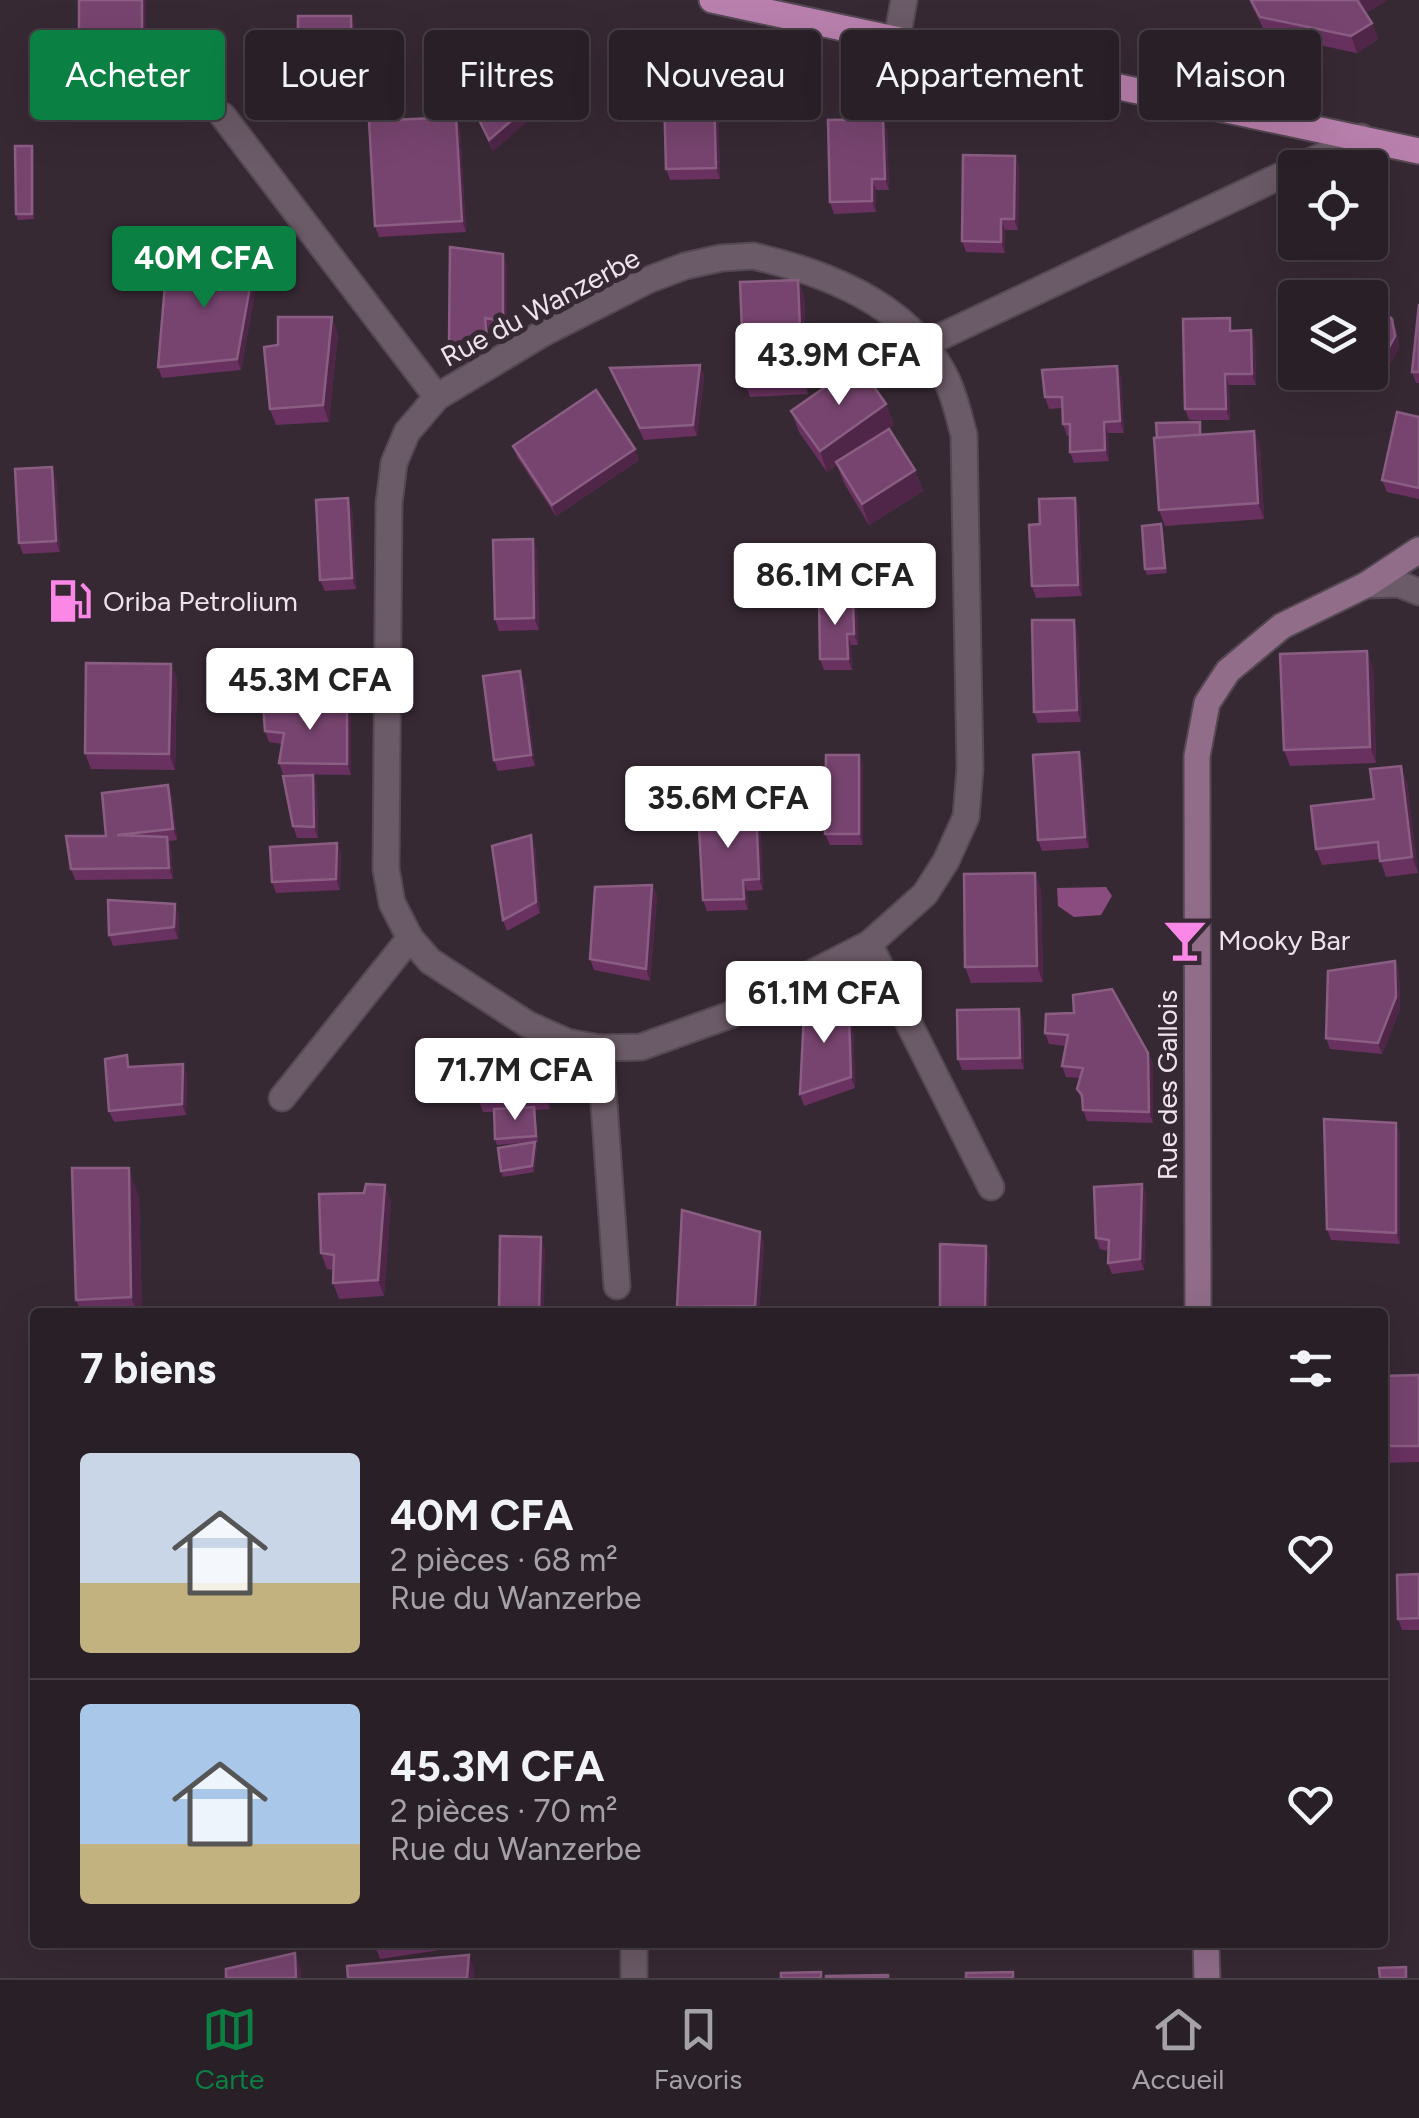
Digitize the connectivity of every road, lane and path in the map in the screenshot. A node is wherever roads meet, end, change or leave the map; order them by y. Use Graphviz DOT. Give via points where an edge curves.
graph roads {
  1 [pos="712,0"];
  2 [pos="904,0"];
  3 [pos="855,30"];
  4 [pos="899,30"];
  5 [pos="1119,86"];
  6 [pos="225,119"];
  7 [pos="1361,137"];
  8 [pos="1334,150"];
  9 [pos="1419,151"];
  10 [pos="1278,177"];
  11 [pos="925,344"];
  12 [pos="438,397"];
  13 [pos="1419,550"];
  14 [pos="1366,584"];
  15 [pos="1419,592"];
  16 [pos="410,938"];
  17 [pos="870,944"];
  18 [pos="600,1048"];
  19 [pos="282,1098"];
  20 [pos="991,1186"];
  21 [pos="617,1286"];
  22 [pos="1198,1308"];
  23 [pos="634,1948"];
  24 [pos="1206,1948"];
  25 [pos="634,1978"];
  26 [pos="1206,1978"];
  1 -- 3 [label="main road"];
  2 -- 4 [label="street"];
  5 -- 7 [label="main road"];
  6 -- 12 [label="street"];
  7 -- 8 [label="street"];
  7 -- 9 [label="main road"];
  10 -- 11 [label="street"];
  11 -- 12 [label="street, Rue du Wanzerbe" via="872,300 803,268 753,256 721,258 685,266 594,306"];
  11 -- 17 [label="street, Rue du Wanzerbe" via="943,372 964,435 966,817 926,894"];
  12 -- 16 [label="street, Rue du Wanzerbe" via="407,432 394,462 389,503 386,869 392,903"];
  13 -- 14 [label="street, Rue des Gallois"];
  14 -- 15 [label="street"];
  14 -- 22 [label="street, Rue des Gallois" via="1282,626 1228,671 1208,704 1197,756"];
  16 -- 18 [label="street, Rue du Wanzerbe" via="430,961 527,1024"];
  16 -- 19 [label="street"];
  17 -- 18 [label="street, Rue du Wanzerbe" via="730,1015 641,1047"];
  17 -- 20 [label="street"];
  18 -- 21 [label="street"];
  23 -- 25 [label="street"];
  24 -- 26 [label="street"];
}
